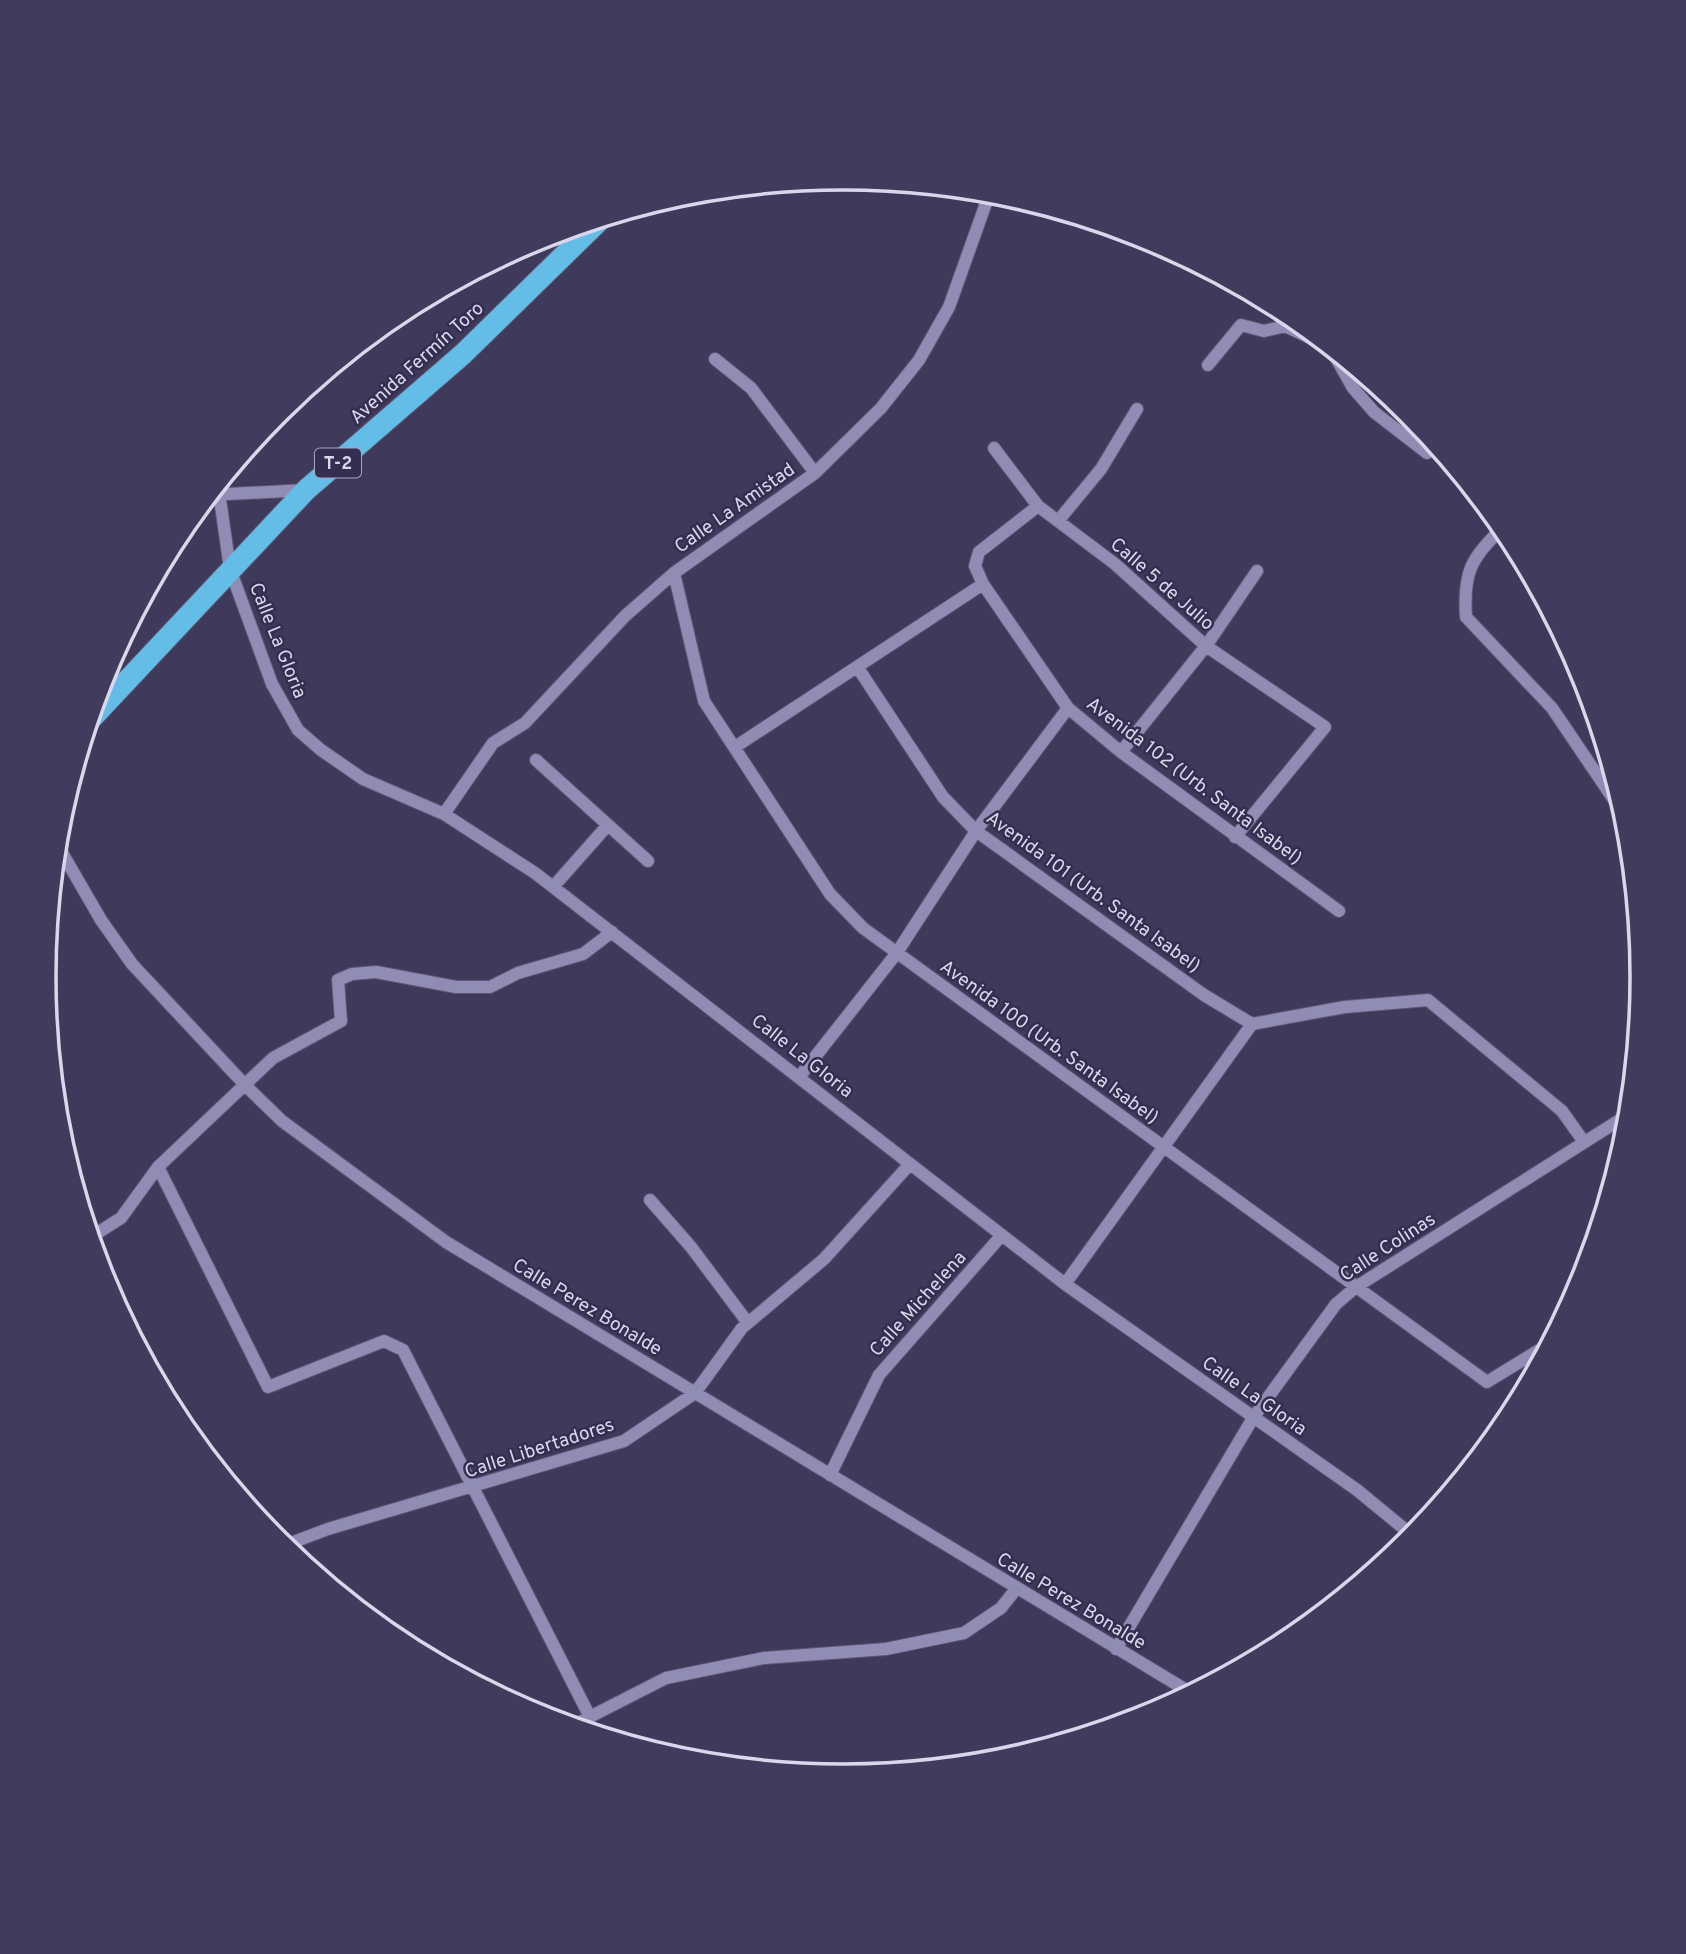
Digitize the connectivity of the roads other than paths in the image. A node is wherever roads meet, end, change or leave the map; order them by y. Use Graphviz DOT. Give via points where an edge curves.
graph roads {
  1 [pos="986,203"];
  2 [pos="586,233"];
  3 [pos="1285,327"];
  4 [pos="715,359"];
  5 [pos="1208,365"];
  6 [pos="1344,371"];
  7 [pos="1137,410"];
  8 [pos="994,448"];
  9 [pos="1427,453"];
  10 [pos="815,473"];
  11 [pos="306,490"];
  12 [pos="225,491"];
  13 [pos="217,501"];
  14 [pos="1038,506"];
  15 [pos="1058,521"];
  16 [pos="1494,536"];
  17 [pos="230,569"];
  18 [pos="1257,571"];
  19 [pos="674,573"];
  20 [pos="983,584"];
  21 [pos="1206,646"];
  22 [pos="858,668"];
  23 [pos="106,703"];
  24 [pos="1068,708"];
  25 [pos="734,747"];
  26 [pos="1121,752"];
  27 [pos="536,761"];
  28 [pos="1607,789"];
  29 [pos="444,814"];
  30 [pos="608,825"];
  31 [pos="976,831"];
  32 [pos="1235,836"];
  33 [pos="65,859"];
  34 [pos="648,861"];
  35 [pos="554,887"];
  36 [pos="1339,911"];
  37 [pos="612,932"];
  38 [pos="896,954"];
  39 [pos="1252,1024"];
  40 [pos="800,1076"];
  41 [pos="246,1086"];
  42 [pos="1616,1122"];
  43 [pos="1584,1142"];
  44 [pos="1163,1147"];
  45 [pos="909,1164"];
  46 [pos="158,1167"];
  47 [pos="650,1200"];
  48 [pos="99,1232"];
  49 [pos="1002,1235"];
  50 [pos="1065,1284"];
  51 [pos="1356,1287"];
  52 [pos="748,1323"];
  53 [pos="1534,1353"];
  54 [pos="695,1394"];
  55 [pos="1253,1418"];
  56 [pos="830,1475"];
  57 [pos="473,1488"];
  58 [pos="1404,1528"];
  59 [pos="296,1541"];
  60 [pos="1016,1589"];
  61 [pos="1116,1650"];
  62 [pos="1181,1687"];
  63 [pos="589,1715"];
  64 [pos="583,1719"];
  1 -- 10 [label="street, Calle La Amistad" via="949,307 919,360 881,408"];
  2 -- 11 [label="highway, Avenida Fermín Toro / T-2" via="463,354"];
  3 -- 5 [label="street" via="1264,331 1241,325"];
  4 -- 10 [label="street" via="751,388"];
  6 -- 9 [label="street" via="1374,412"];
  7 -- 15 [label="street" via="1101,469"];
  8 -- 14 [label="street, Calle 5 de Julio"];
  10 -- 19 [label="street, Calle La Amistad"];
  11 -- 12 [label="street"];
  11 -- 17 [label="highway, Avenida Fermín Toro / T-2"];
  13 -- 17 [label="street, Calle La Gloria"];
  14 -- 15 [label="street, Calle 5 de Julio"];
  14 -- 20 [label="street, Avenida 102 (Urb. Santa Isabel)" via="979,552 975,566"];
  15 -- 21 [label="street, Calle 5 de Julio" via="1115,564"];
  16 -- 28 [label="street" via="1475,554 1464,590 1466,617 1552,708"];
  17 -- 23 [label="highway, Avenida Fermín Toro / T-2"];
  17 -- 29 [label="street, Calle La Gloria" via="272,684 298,730 363,779"];
  18 -- 21 [label="street"];
  19 -- 25 [label="street, Avenida 100 (Urb. Santa Isabel)" via="704,701"];
  19 -- 29 [label="street, Calle La Amistad" via="625,616 525,723 493,743"];
  20 -- 22 [label="street"];
  20 -- 24 [label="street, Avenida 102 (Urb. Santa Isabel)"];
  21 -- 26 [label="street"];
  21 -- 32 [label="street, Calle 5 de Julio" via="1325,727"];
  22 -- 25 [label="street"];
  22 -- 31 [label="street, Avenida 101 (Urb. Santa Isabel)" via="943,797"];
  24 -- 26 [label="street, Avenida 102 (Urb. Santa Isabel)"];
  24 -- 31 [label="street"];
  25 -- 38 [label="street, Avenida 100 (Urb. Santa Isabel)" via="830,894"];
  26 -- 32 [label="street, Avenida 102 (Urb. Santa Isabel)"];
  27 -- 30 [label="street"];
  29 -- 35 [label="street, Calle La Gloria"];
  30 -- 34 [label="street"];
  30 -- 35 [label="street"];
  31 -- 38 [label="street"];
  31 -- 39 [label="street, Avenida 101 (Urb. Santa Isabel)" via="1204,995"];
  32 -- 36 [label="street, Avenida 102 (Urb. Santa Isabel)"];
  33 -- 41 [label="street, Calle Perez Bonalde" via="132,964"];
  35 -- 37 [label="street, Calle La Gloria"];
  37 -- 40 [label="street, Calle La Gloria"];
  37 -- 41 [label="street" via="583,954 518,973 490,987 456,987 376,972 352,974 338,980 341,1021 273,1058"];
  38 -- 40 [label="street"];
  38 -- 44 [label="street, Avenida 100 (Urb. Santa Isabel)"];
  39 -- 43 [label="street" via="1345,1007 1428,1000 1562,1111"];
  39 -- 44 [label="street"];
  40 -- 45 [label="street, Calle La Gloria"];
  41 -- 46 [label="street"];
  41 -- 54 [label="street, Calle Perez Bonalde" via="282,1121 446,1242"];
  42 -- 43 [label="street, Calle Colinas"];
  43 -- 51 [label="street, Calle Colinas"];
  44 -- 50 [label="street"];
  44 -- 51 [label="street, Avenida 100 (Urb. Santa Isabel)"];
  45 -- 49 [label="street, Calle La Gloria"];
  45 -- 52 [label="street, Calle Libertadores" via="824,1259"];
  46 -- 48 [label="street" via="121,1217"];
  46 -- 57 [label="street" via="268,1387 384,1341 403,1350"];
  47 -- 52 [label="street"];
  49 -- 50 [label="street, Calle La Gloria"];
  49 -- 56 [label="street, Calle Michelena" via="879,1374"];
  50 -- 55 [label="street, Calle La Gloria"];
  51 -- 53 [label="street, Avenida 100 (Urb. Santa Isabel)" via="1487,1382"];
  51 -- 55 [label="street, Calle Colinas" via="1336,1304"];
  52 -- 54 [label="street, Calle Libertadores"];
  54 -- 56 [label="street, Calle Perez Bonalde"];
  54 -- 57 [label="street, Calle Libertadores" via="625,1441"];
  55 -- 58 [label="street, Calle La Gloria"];
  55 -- 61 [label="street, Calle Colinas"];
  56 -- 60 [label="street, Calle Perez Bonalde"];
  57 -- 59 [label="street, Calle Libertadores"];
  57 -- 63 [label="street"];
  60 -- 61 [label="street, Calle Perez Bonalde"];
  60 -- 63 [label="street" via="1001,1608 964,1633 886,1649 764,1658 666,1678"];
  61 -- 62 [label="street, Calle Perez Bonalde"];
  63 -- 64 [label="street"];
}
